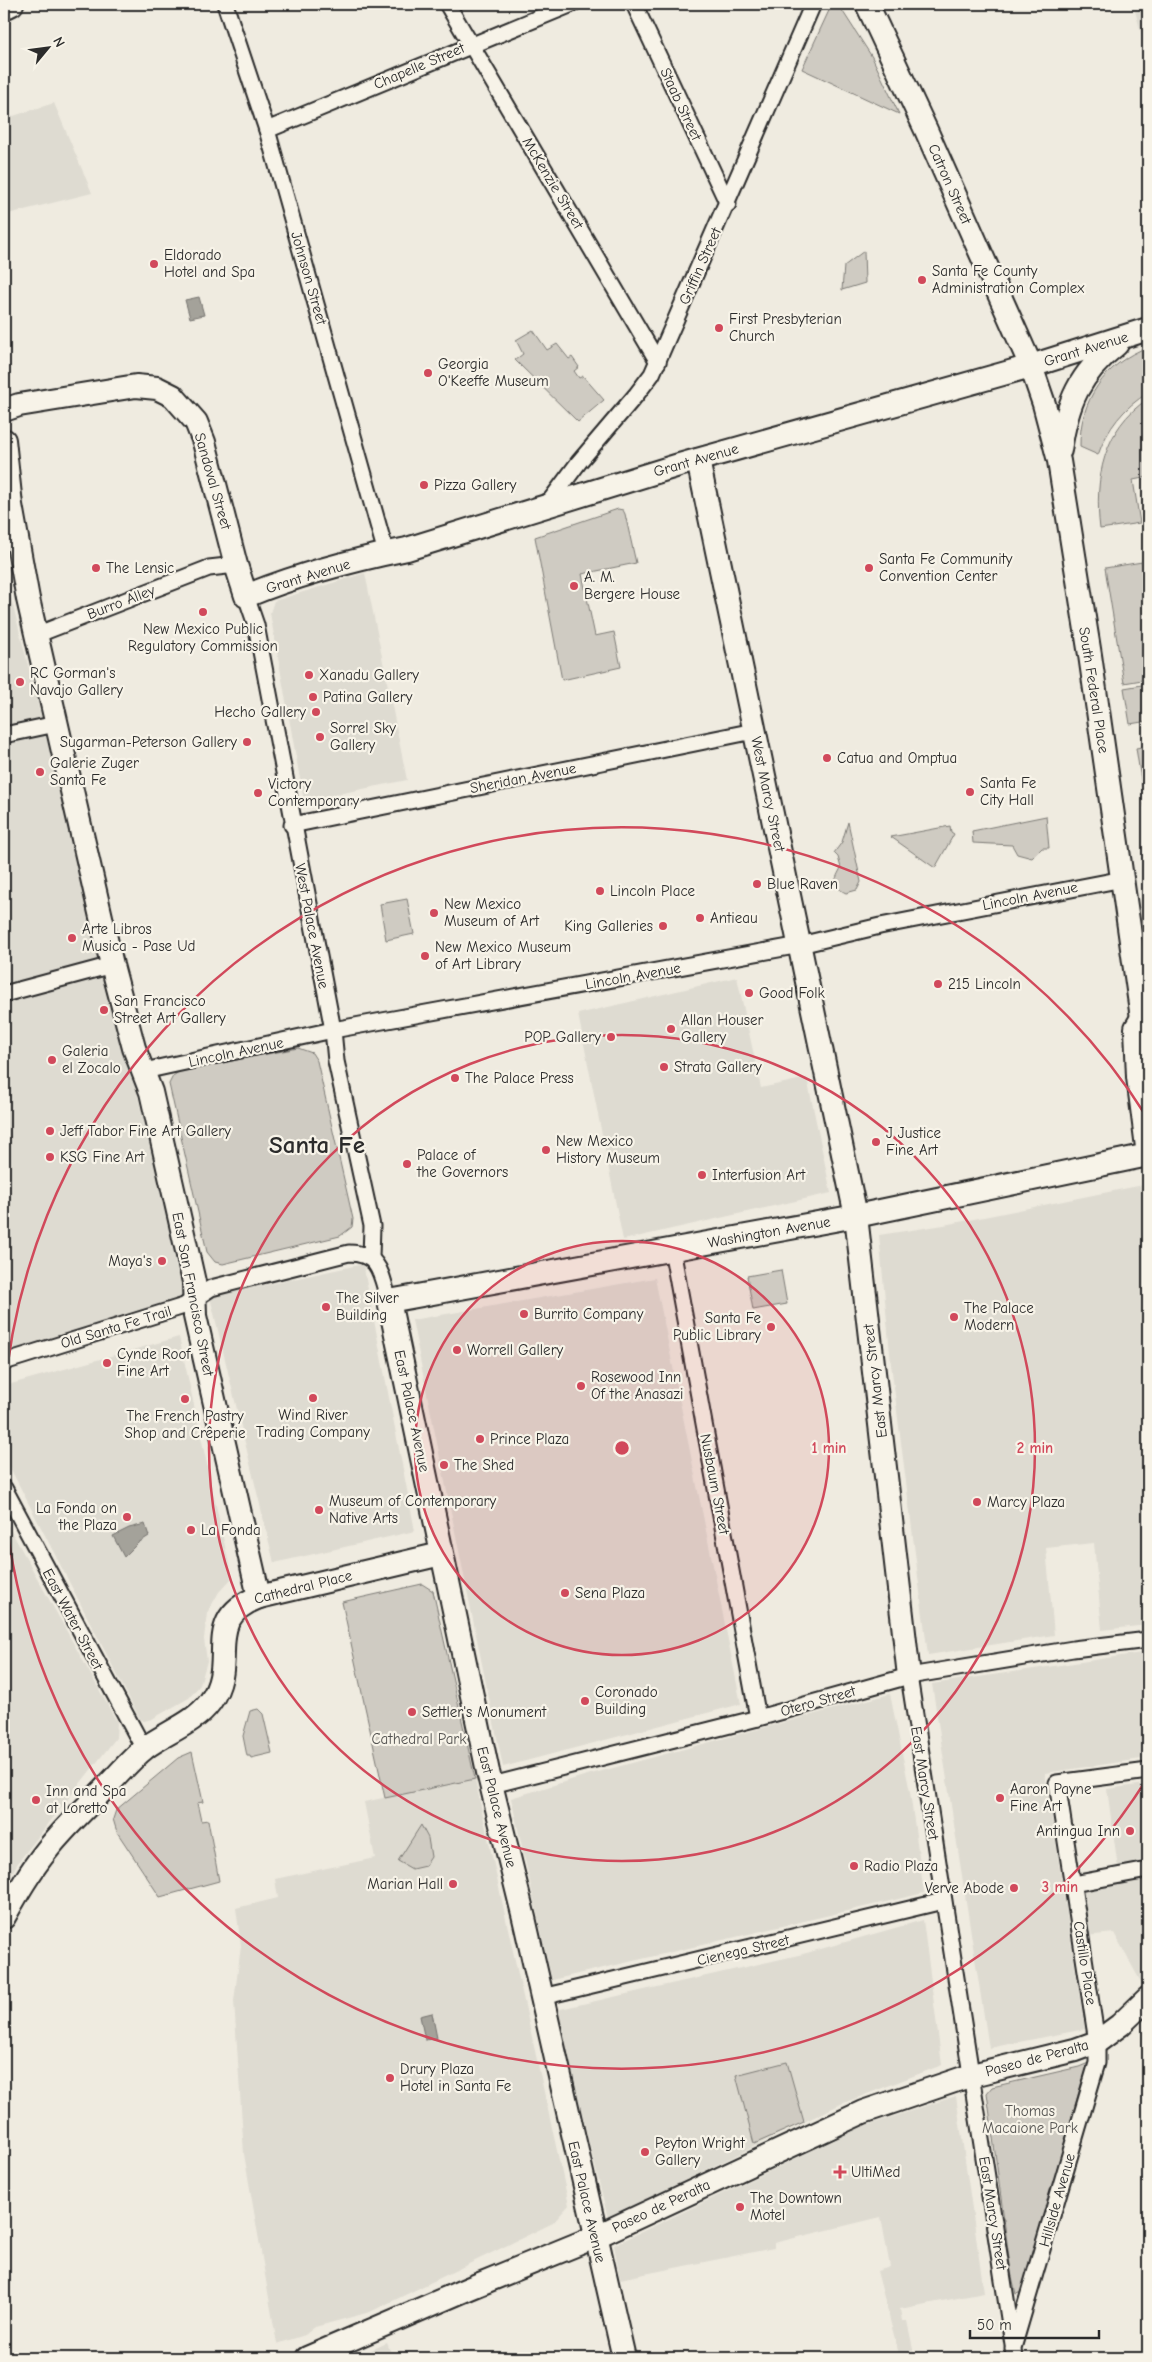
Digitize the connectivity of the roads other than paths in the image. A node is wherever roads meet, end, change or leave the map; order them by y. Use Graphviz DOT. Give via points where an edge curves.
graph roads {
  1 [pos="12,4"];
  2 [pos="225,4"];
  3 [pos="447,4"];
  4 [pos="572,4"];
  5 [pos="634,4"];
  6 [pos="813,4"];
  7 [pos="867,4"];
  8 [pos="4,8"];
  9 [pos="471,45"];
  10 [pos="267,130"];
  11 [pos="728,204"];
  12 [pos="1138,333"];
  13 [pos="658,362"];
  14 [pos="1031,366"];
  15 [pos="4,410"];
  16 [pos="4,440"];
  17 [pos="698,460"];
  18 [pos="1059,461"];
  19 [pos="547,504"];
  20 [pos="386,553"];
  21 [pos="236,564"];
  22 [pos="246,596"];
  23 [pos="36,635"];
  24 [pos="56,724"];
  25 [pos="754,731"];
  26 [pos="4,735"];
  27 [pos="292,825"];
  28 [pos="1123,879"];
  29 [pos="800,945"];
  30 [pos="112,965"];
  31 [pos="4,994"];
  32 [pos="1145,1022"];
  33 [pos="333,1030"];
  34 [pos="144,1071"];
  35 [pos="1148,1155"];
  36 [pos="856,1216"];
  37 [pos="672,1249"];
  38 [pos="371,1257"];
  39 [pos="194,1298"];
  40 [pos="389,1302"];
  41 [pos="4,1362"];
  42 [pos="4,1488"];
  43 [pos="441,1554"];
  44 [pos="259,1596"];
  45 [pos="1148,1640"];
  46 [pos="909,1676"];
  47 [pos="758,1718"];
  48 [pos="144,1749"];
  49 [pos="1148,1772"];
  50 [pos="492,1785"];
  51 [pos="1148,1870"];
  52 [pos="1073,1884"];
  53 [pos="943,1901"];
  54 [pos="4,1917"];
  55 [pos="542,1997"];
  56 [pos="1148,1998"];
  57 [pos="1097,2042"];
  58 [pos="972,2075"];
  59 [pos="595,2237"];
  60 [pos="1014,2353"];
  61 [pos="307,2358"];
  62 [pos="624,2358"];
  1 -- 8 [label="street"];
  2 -- 10 [label="street, Johnson Street"];
  3 -- 9 [label="street, McKenzie Street"];
  4 -- 9 [label="street, Chapelle Street"];
  5 -- 11 [label="street, Staab Street"];
  6 -- 11 [label="street, Griffin Street"];
  7 -- 14 [label="street, Catron Street"];
  9 -- 10 [label="street, Chapelle Street"];
  9 -- 13 [label="street, McKenzie Street"];
  10 -- 20 [label="street, Johnson Street"];
  11 -- 13 [label="street, Griffin Street"];
  12 -- 14 [label="street, Grant Avenue"];
  12 -- 18 [label="street" via="1095,363 1075,392 1064,425"];
  13 -- 19 [label="street, Griffin Street" via="644,385"];
  14 -- 17 [label="street, Grant Avenue"];
  14 -- 18 [label="street, South Federal Place"];
  15 -- 21 [label="street, Sandoval Street" via="123,386 146,386 173,396 196,422 204,442"];
  16 -- 23 [label="street, East San Francisco Street" via="11,505"];
  17 -- 19 [label="street, Grant Avenue"];
  17 -- 25 [label="street, West Marcy Street"];
  18 -- 28 [label="street, South Federal Place"];
  19 -- 20 [label="street, Grant Avenue"];
  20 -- 22 [label="street, Grant Avenue"];
  21 -- 22 [label="street, Sandoval Street"];
  21 -- 23 [label="street, Burro Alley" via="209,568"];
  22 -- 27 [label="street, West Palace Avenue" via="256,625"];
  23 -- 24 [label="street, East San Francisco Street"];
  24 -- 26 [label="street"];
  24 -- 30 [label="street, East San Francisco Street"];
  25 -- 27 [label="street, Sheridan Avenue"];
  25 -- 29 [label="street, West Marcy Street"];
  27 -- 33 [label="street, West Palace Avenue"];
  28 -- 29 [label="street, Lincoln Avenue" via="880,926"];
  28 -- 32 [label="street, South Federal Place"];
  29 -- 33 [label="street, Lincoln Avenue"];
  29 -- 36 [label="street, West Marcy Street"];
  30 -- 31 [label="street"];
  30 -- 34 [label="street, East San Francisco Street" via="132,1042"];
  32 -- 35 [label="street" via="1136,1028 1138,1077"];
  33 -- 34 [label="street, Lincoln Avenue"];
  33 -- 38 [label="street, West Palace Avenue" via="336,1061 372,1226"];
  34 -- 39 [label="street, East San Francisco Street" via="194,1282"];
  35 -- 36 [label="street, Washington Avenue"];
  36 -- 37 [label="street, Washington Avenue"];
  36 -- 46 [label="street, East Marcy Street"];
  37 -- 40 [label="street, Washington Avenue"];
  37 -- 47 [label="street, Nusbaum Street"];
  38 -- 39 [label="street, Old Santa Fe Trail" via="357,1253 342,1255 222,1285"];
  38 -- 40 [label="street, East Palace Avenue"];
  39 -- 41 [label="street, Old Santa Fe Trail" via="184,1306"];
  39 -- 44 [label="street, East San Francisco Street" via="195,1316"];
  40 -- 43 [label="street, East Palace Avenue"];
  42 -- 48 [label="street, East Water Street"];
  43 -- 44 [label="street, Cathedral Place"];
  43 -- 50 [label="street, East Palace Avenue"];
  44 -- 48 [label="street, Cathedral Place" via="237,1608 226,1624 222,1676 209,1704"];
  45 -- 46 [label="street, Otero Street"];
  46 -- 47 [label="street, Otero Street"];
  46 -- 53 [label="street, East Marcy Street"];
  47 -- 50 [label="street, Otero Street"];
  48 -- 54 [label="street, Cathedral Place" via="47,1849"];
  49 -- 52 [label="street, Castillo Place" via="1057,1782"];
  50 -- 55 [label="street, East Palace Avenue"];
  51 -- 52 [label="street"];
  52 -- 57 [label="street, Castillo Place"];
  53 -- 55 [label="street, Cienega Street"];
  53 -- 58 [label="street, East Marcy Street"];
  55 -- 59 [label="street, East Palace Avenue"];
  56 -- 57 [label="street, Paseo de Peralta"];
  57 -- 58 [label="street, Paseo de Peralta"];
  57 -- 60 [label="street, Hillside Avenue" via="1097,2063"];
  58 -- 59 [label="street, Paseo de Peralta" via="862,2112"];
  58 -- 60 [label="street, East Marcy Street"];
  59 -- 61 [label="street, Paseo de Peralta"];
  59 -- 62 [label="street, East Palace Avenue"];
}
